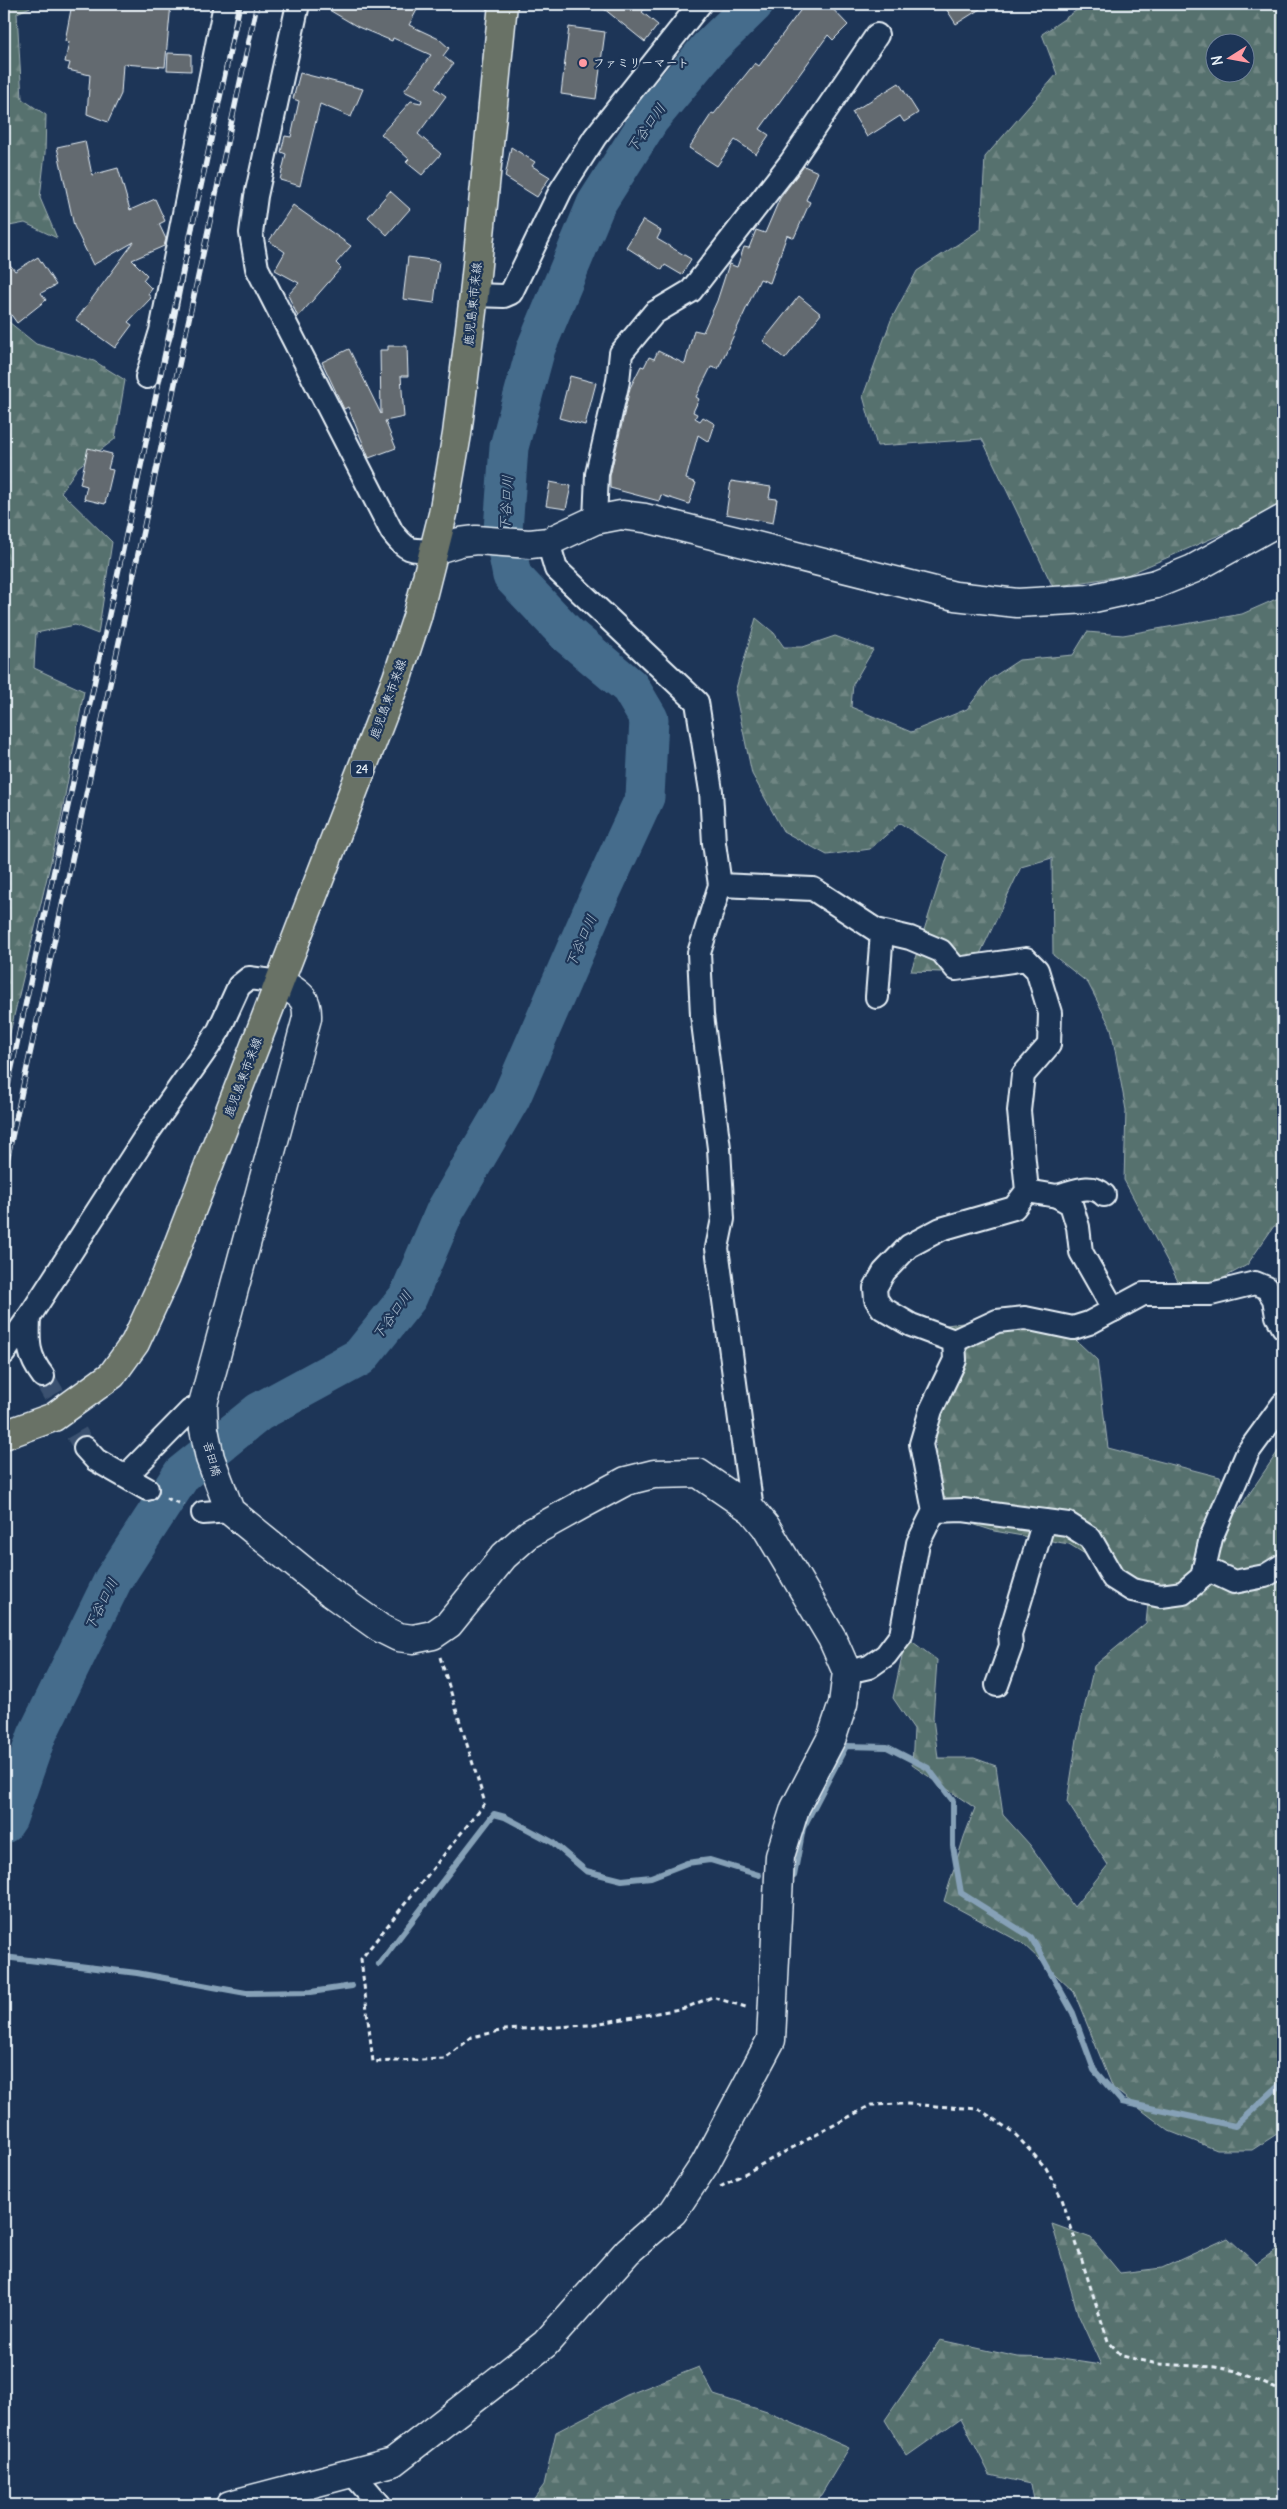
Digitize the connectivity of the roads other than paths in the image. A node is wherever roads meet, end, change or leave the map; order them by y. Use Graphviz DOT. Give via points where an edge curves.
graph roads {
  1 [pos="225,4"];
  2 [pos="298,4"];
  3 [pos="503,4"];
  4 [pos="700,4"];
  5 [pos="877,35"];
  6 [pos="474,295"];
  7 [pos="147,377"];
  8 [pos="1283,519"];
  9 [pos="596,520"];
  10 [pos="539,543"];
  11 [pos="434,550"];
  12 [pos="720,885"];
  13 [pos="882,932"];
  14 [pos="280,982"];
  15 [pos="877,997"];
  16 [pos="1027,1191"];
  17 [pos="1104,1195"];
  18 [pos="1057,1196"];
  19 [pos="1114,1310"];
  20 [pos="29,1317"];
  21 [pos="1283,1327"];
  22 [pos="954,1341"];
  23 [pos="4,1353"];
  24 [pos="43,1376"];
  25 [pos="1283,1404"];
  26 [pos="203,1417"];
  27 [pos="4,1436"];
  28 [pos="85,1448"];
  29 [pos="126,1476"];
  30 [pos="147,1489"];
  31 [pos="225,1500"];
  32 [pos="752,1510"];
  33 [pos="934,1511"];
  34 [pos="203,1513"];
  35 [pos="1044,1521"];
  36 [pos="1283,1565"];
  37 [pos="1204,1568"];
  38 [pos="847,1672"];
  39 [pos="997,1685"];
  40 [pos="353,2474"];
  41 [pos="230,2505"];
  42 [pos="380,2505"];
  1 -- 7 [label="street" via="161,331"];
  2 -- 11 [label="street" via="256,196 251,233 257,268 392,532 411,551"];
  3 -- 6 [label="main road, 鹿児島東市来線 / 24"];
  4 -- 6 [label="street" via="595,137 561,190 511,293 504,296"];
  5 -- 9 [label="street" via="796,155 692,291 654,313 621,353 618,381 597,474"];
  6 -- 11 [label="main road, 鹿児島東市来線 / 24" via="457,434"];
  8 -- 9 [label="street" via="1193,569 1156,584 1088,600 1044,603 955,596 645,518 622,516"];
  9 -- 10 [label="street"];
  10 -- 11 [label="street" via="476,540"];
  10 -- 12 [label="street" via="556,569 697,702 711,791"];
  11 -- 14 [label="main road, 鹿児島東市来線 / 24" via="417,618 397,678"];
  12 -- 13 [label="street" via="813,890"];
  12 -- 32 [label="street" via="699,953 702,1015 719,1148 723,1219 716,1248"];
  13 -- 15 [label="street"];
  13 -- 16 [label="street" via="910,938 941,951 956,969 1026,959 1037,970 1050,1013 1049,1045 1023,1076 1019,1111"];
  14 -- 20 [label="street" via="249,978 239,986 219,1030 149,1131"];
  14 -- 26 [label="street" via="303,996 308,1006 307,1018"];
  14 -- 27 [label="main road, 鹿児島東市来線 / 24" via="166,1276 135,1343 112,1374 54,1417"];
  16 -- 18 [label="street"];
  16 -- 22 [label="street" via="1014,1208 941,1229 909,1246 884,1272 875,1288 876,1299 882,1308 911,1325"];
  17 -- 18 [label="street" via="1099,1189 1090,1187"];
  18 -- 19 [label="street" via="1071,1204 1081,1252"];
  19 -- 21 [label="street" via="1143,1294 1211,1294 1255,1283 1267,1288"];
  19 -- 22 [label="street" via="1090,1324 1072,1328 1025,1318 997,1321"];
  20 -- 23 [label="street"];
  20 -- 24 [label="street" via="28,1343 32,1360"];
  22 -- 33 [label="street" via="955,1360 932,1410 921,1444"];
  25 -- 37 [label="street" via="1248,1452 1211,1538"];
  26 -- 29 [label="street" via="190,1411"];
  26 -- 31 [label="street, 吾田橋"];
  28 -- 29 [label="street" via="96,1460"];
  29 -- 30 [label="street"];
  31 -- 32 [label="street" via="330,1592 380,1628 398,1637 413,1639 433,1635 449,1624 504,1556 529,1534 626,1481 654,1474 698,1473"];
  31 -- 34 [label="street"];
  32 -- 38 [label="street" via="766,1527 832,1638"];
  33 -- 35 [label="street" via="963,1510"];
  33 -- 38 [label="street" via="918,1543 901,1635 886,1655 869,1667"];
  35 -- 37 [label="street" via="1068,1524 1090,1538 1113,1578 1132,1590 1162,1596 1183,1593 1202,1577"];
  35 -- 39 [label="street" via="1010,1634 1011,1646"];
  36 -- 37 [label="street" via="1265,1576 1234,1582"];
  38 -- 40 [label="street" via="843,1704 832,1737 795,1808 780,1856 771,2040 705,2164 673,2212 628,2251 545,2344 393,2462"];
  40 -- 41 [label="street"];
  40 -- 42 [label="street"];
}
